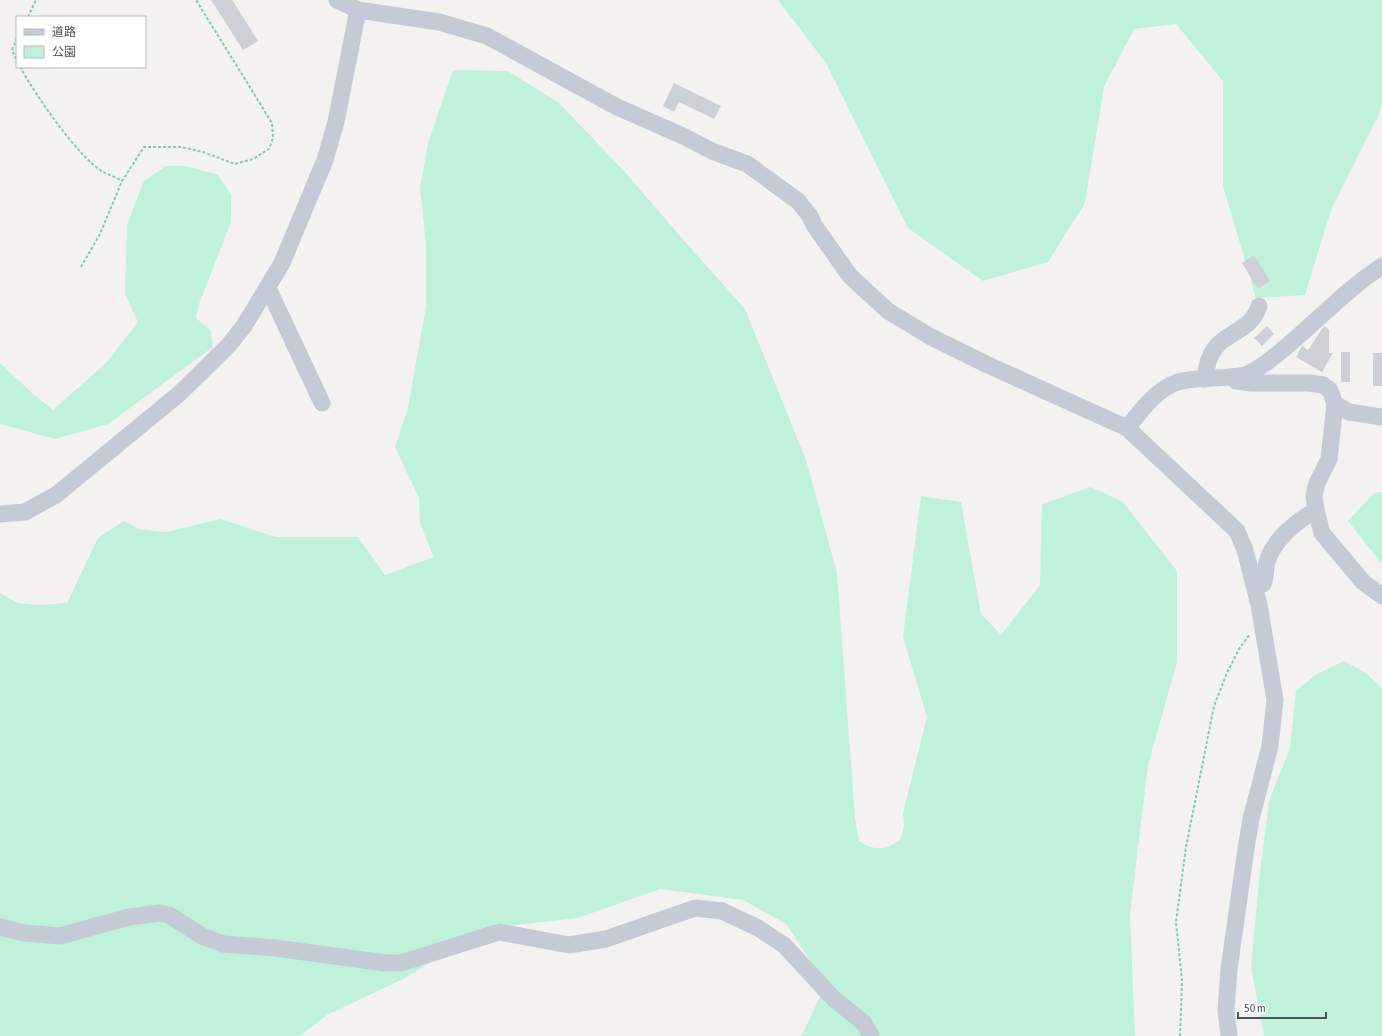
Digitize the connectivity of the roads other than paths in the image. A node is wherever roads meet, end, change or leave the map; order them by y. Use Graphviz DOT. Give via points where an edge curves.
graph roads {
  1 [pos="336,0"];
  2 [pos="358,10"];
  3 [pos="1382,266"];
  4 [pos="268,288"];
  5 [pos="1260,306"];
  6 [pos="1232,377"];
  7 [pos="1205,378"];
  8 [pos="322,403"];
  9 [pos="1335,404"];
  10 [pos="1382,417"];
  11 [pos="1127,428"];
  12 [pos="1316,510"];
  13 [pos="0,514"];
  14 [pos="1254,585"];
  15 [pos="1382,596"];
  16 [pos="0,927"];
  17 [pos="871,1036"];
  18 [pos="1229,1036"];
  1 -- 2 [label="street"];
  2 -- 4 [label="street" via="336,122 325,160 282,263"];
  2 -- 11 [label="street" via="438,22 487,36 617,107 712,151 747,164 798,201 850,276 888,311 931,337 981,362"];
  3 -- 6 [label="street" via="1353,286 1266,363 1246,375"];
  4 -- 8 [label="street"];
  4 -- 13 [label="street" via="228,346 179,394 56,495 25,512"];
  5 -- 7 [label="street" via="1253,320 1214,347 1206,366"];
  6 -- 7 [label="street"];
  6 -- 9 [label="street" via="1252,383 1323,385 1330,390"];
  7 -- 11 [label="street" via="1178,382 1164,389"];
  9 -- 10 [label="street" via="1349,412"];
  9 -- 12 [label="street" via="1329,459 1316,483"];
  11 -- 14 [label="street" via="1237,531"];
  12 -- 14 [label="street" via="1295,525 1277,543 1267,561 1263,584"];
  12 -- 15 [label="street" via="1322,533 1363,582"];
  14 -- 18 [label="street" via="1274,686 1275,713 1270,746 1247,842 1229,969 1226,1010"];
  16 -- 17 [label="street" via="24,933 60,936 129,917 159,912 169,915 202,936 223,944 401,963 499,932 569,945 606,939 695,908 722,911 758,928 784,945 834,999 864,1024"];
}
